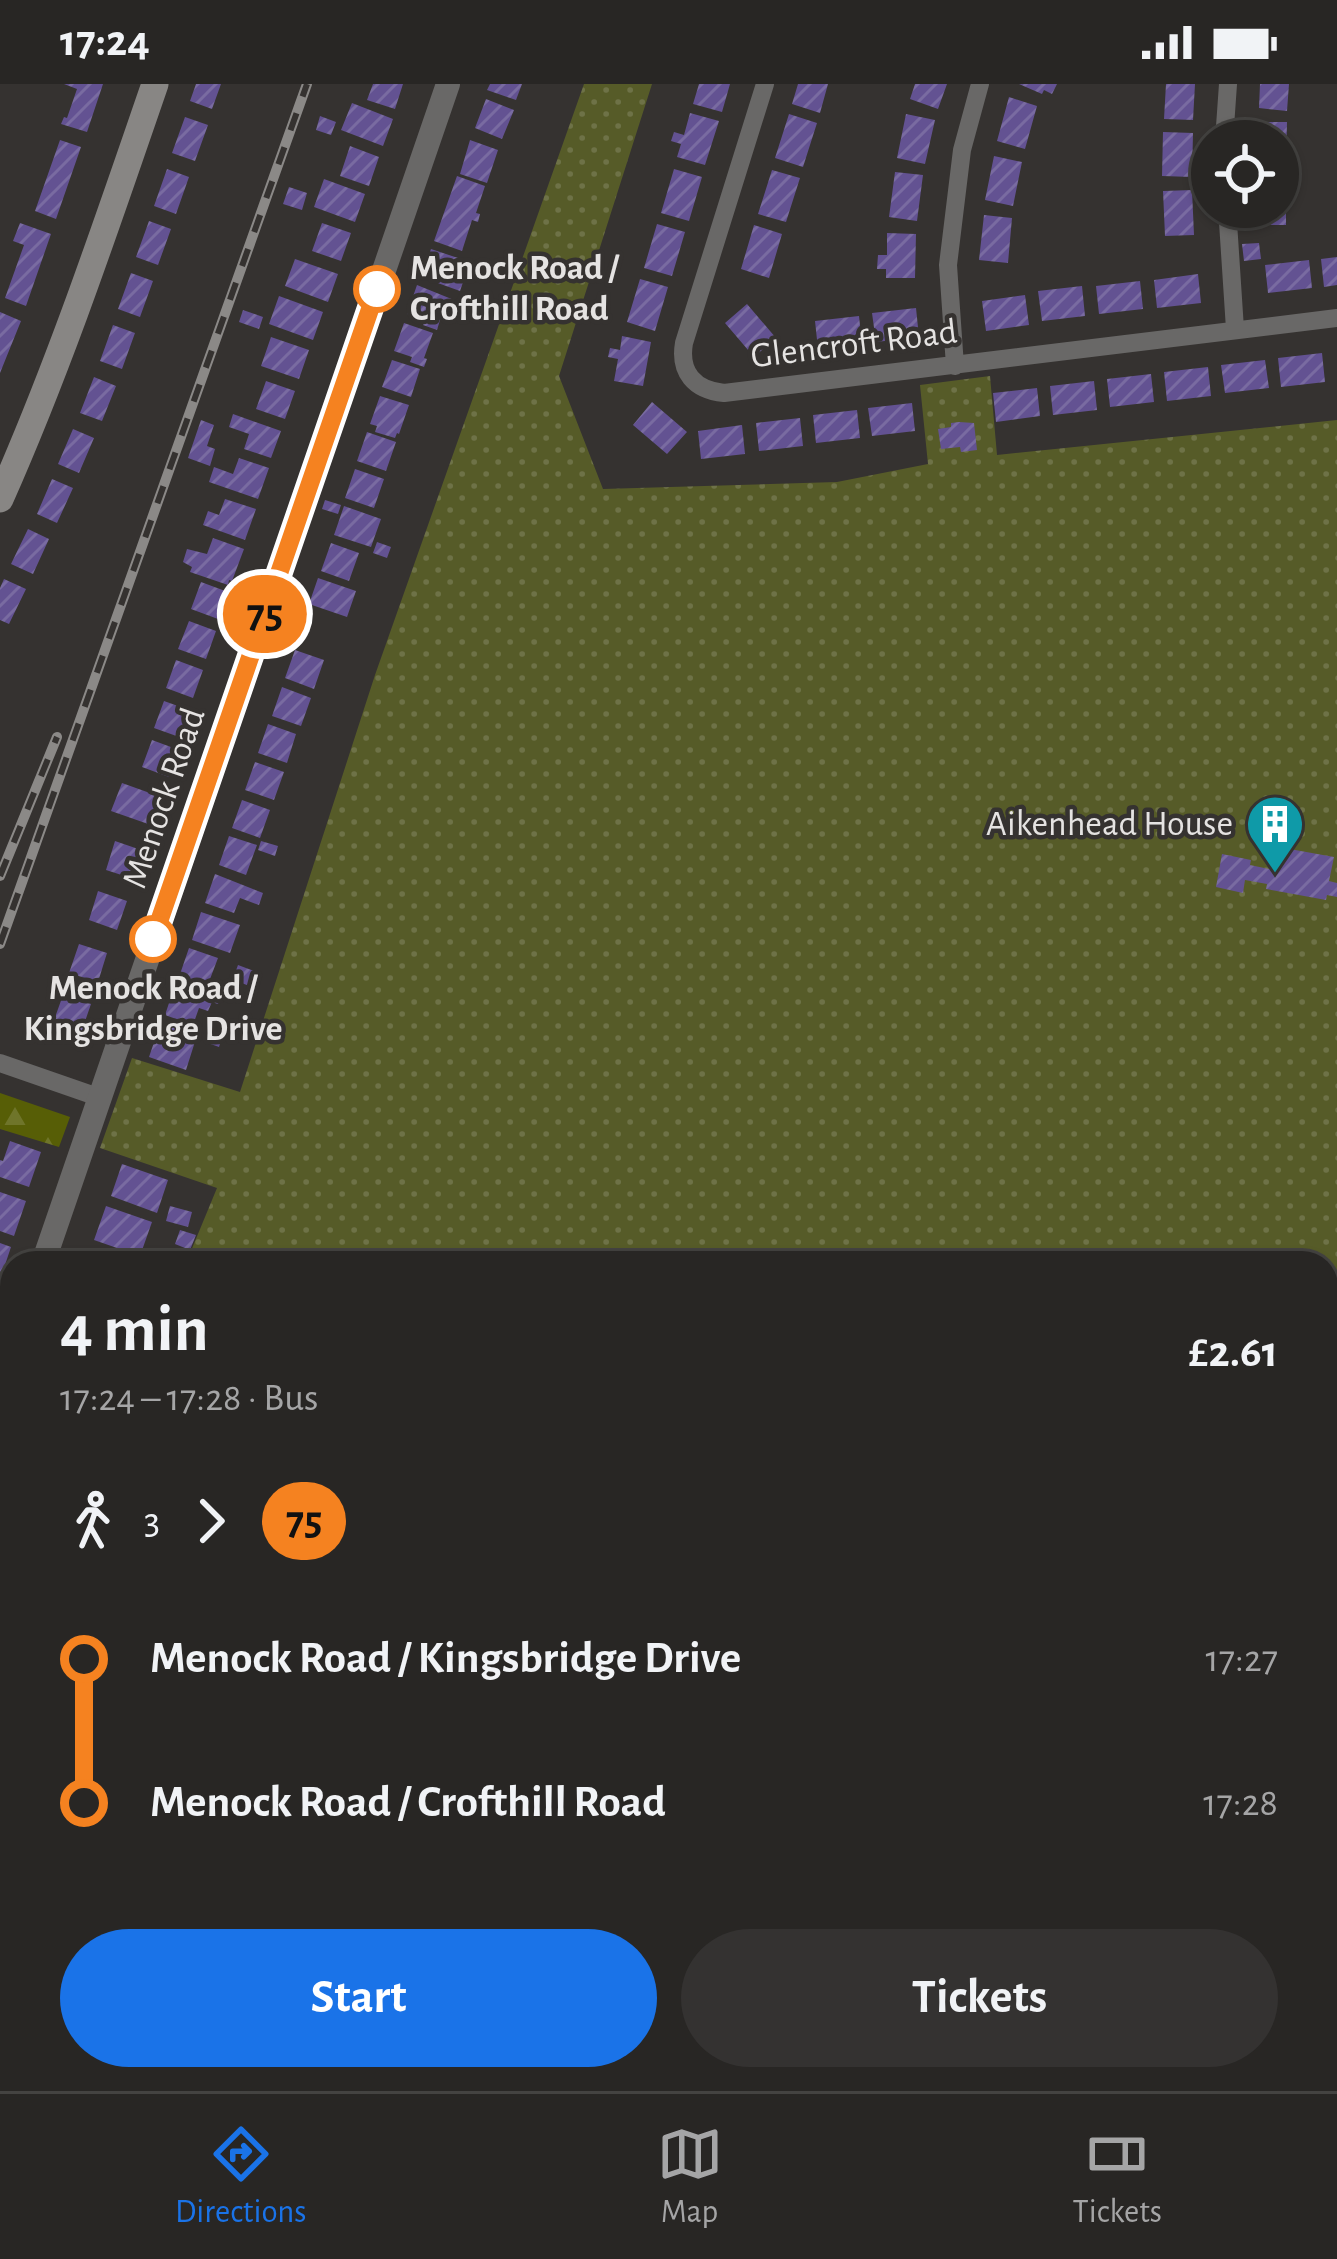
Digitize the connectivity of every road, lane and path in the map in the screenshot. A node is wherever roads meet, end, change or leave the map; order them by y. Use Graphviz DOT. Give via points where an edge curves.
graph roads {
  1 [pos="155,84"];
  2 [pos="448,84"];
  3 [pos="765,84"];
  4 [pos="980,84"];
  5 [pos="1228,84"];
  6 [pos="1225,120"];
  7 [pos="1228,228"];
  8 [pos="1337,318"];
  9 [pos="1234,329"];
  10 [pos="956,366"];
  11 [pos="0,499"];
  12 [pos="4,1065"];
  13 [pos="98,1097"];
  14 [pos="47,1251"];
  1 -- 11 [label="main road"];
  2 -- 13 [label="street, Menock Road"];
  3 -- 10 [label="street, Glencroft Road" via="684,343 692,381 724,393"];
  4 -- 10 [label="street" via="962,150 948,266"];
  5 -- 6 [label="street"];
  7 -- 9 [label="street"];
  8 -- 9 [label="street, Glencroft Road"];
  9 -- 10 [label="street, Glencroft Road"];
  12 -- 13 [label="street"];
  13 -- 14 [label="street, Menock Road"];
}
